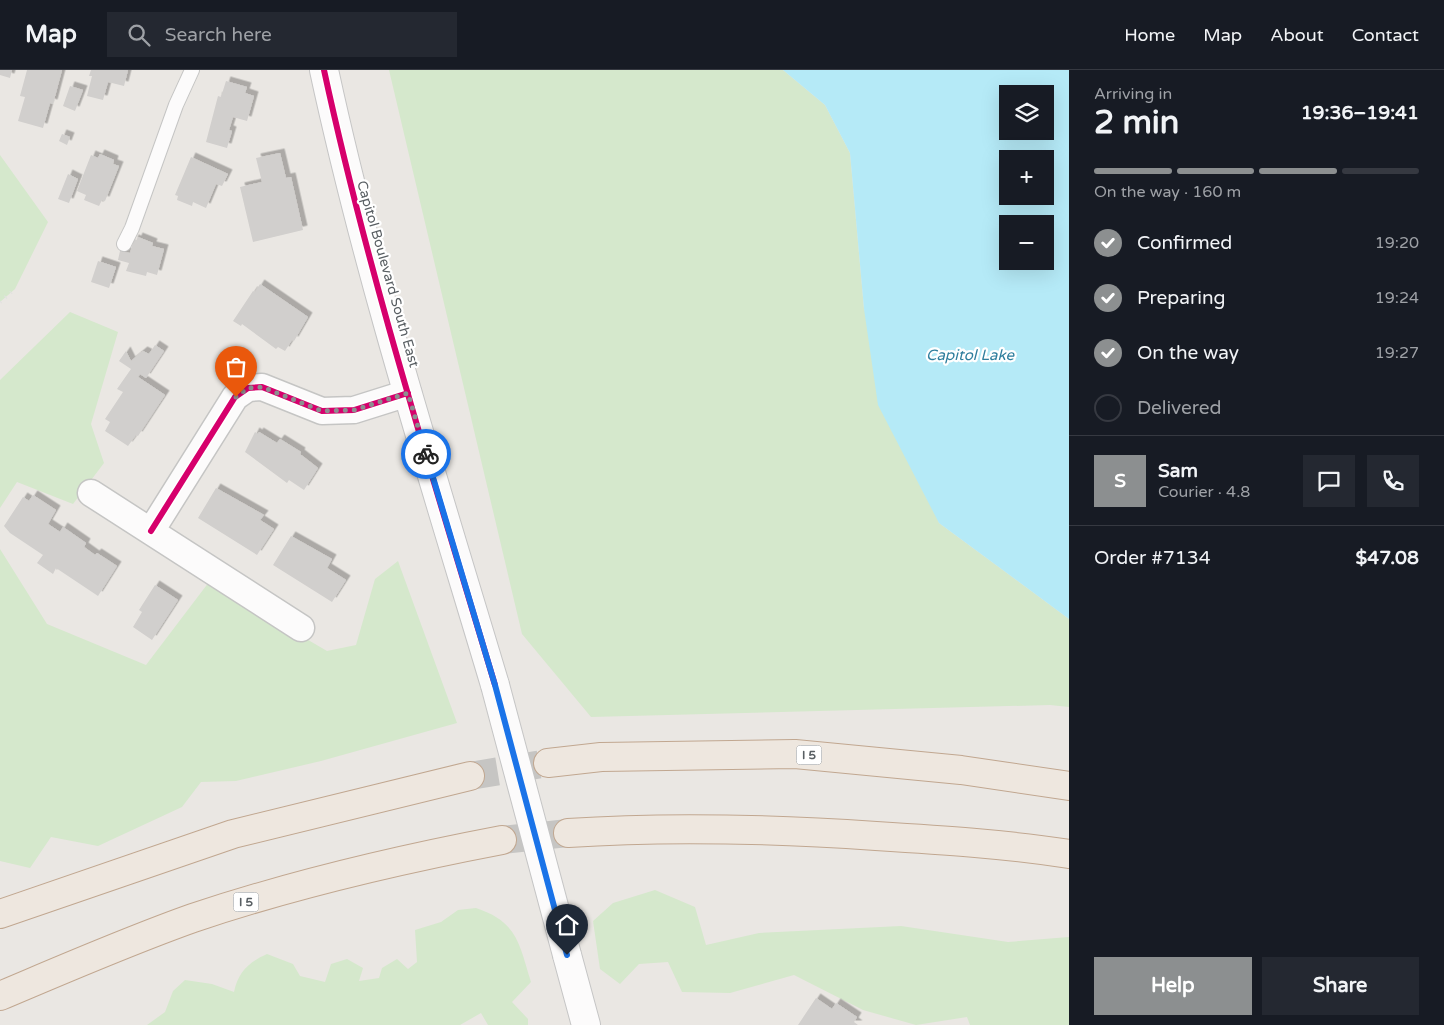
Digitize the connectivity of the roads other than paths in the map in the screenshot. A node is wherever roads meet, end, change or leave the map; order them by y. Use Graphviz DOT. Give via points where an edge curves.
graph roads {
  1 [pos="192,70"];
  2 [pos="324,70"];
  3 [pos="124,244"];
  4 [pos="408,393"];
  5 [pos="91,493"];
  6 [pos="151,531"];
  7 [pos="301,628"];
  8 [pos="548,763"];
  9 [pos="470,776"];
  10 [pos="1069,786"];
  11 [pos="568,833"];
  12 [pos="502,840"];
  13 [pos="1069,854"];
  14 [pos="79,886"];
  15 [pos="0,914"];
  16 [pos="0,919"];
  17 [pos="0,996"];
  18 [pos="584,1024"];
  1 -- 3 [label="lane" via="176,104"];
  2 -- 4 [label="main road, Capitol Boulevard South East" via="344,161"];
  4 -- 6 [label="street" via="354,410 322,411 262,387 248,388 236,397"];
  4 -- 18 [label="main road, Capitol Boulevard South East, bridge" via="495,685"];
  5 -- 6 [label="street"];
  6 -- 7 [label="street"];
  8 -- 10 [label="highway, I 5" via="601,757 795,754 961,770"];
  9 -- 14 [label="highway" via="233,834"];
  11 -- 13 [label="highway" via="628,829 779,830 978,842"];
  12 -- 17 [label="highway, I 5" via="381,864 194,918"];
  14 -- 15 [label="highway"];
  14 -- 16 [label="highway"];
}
